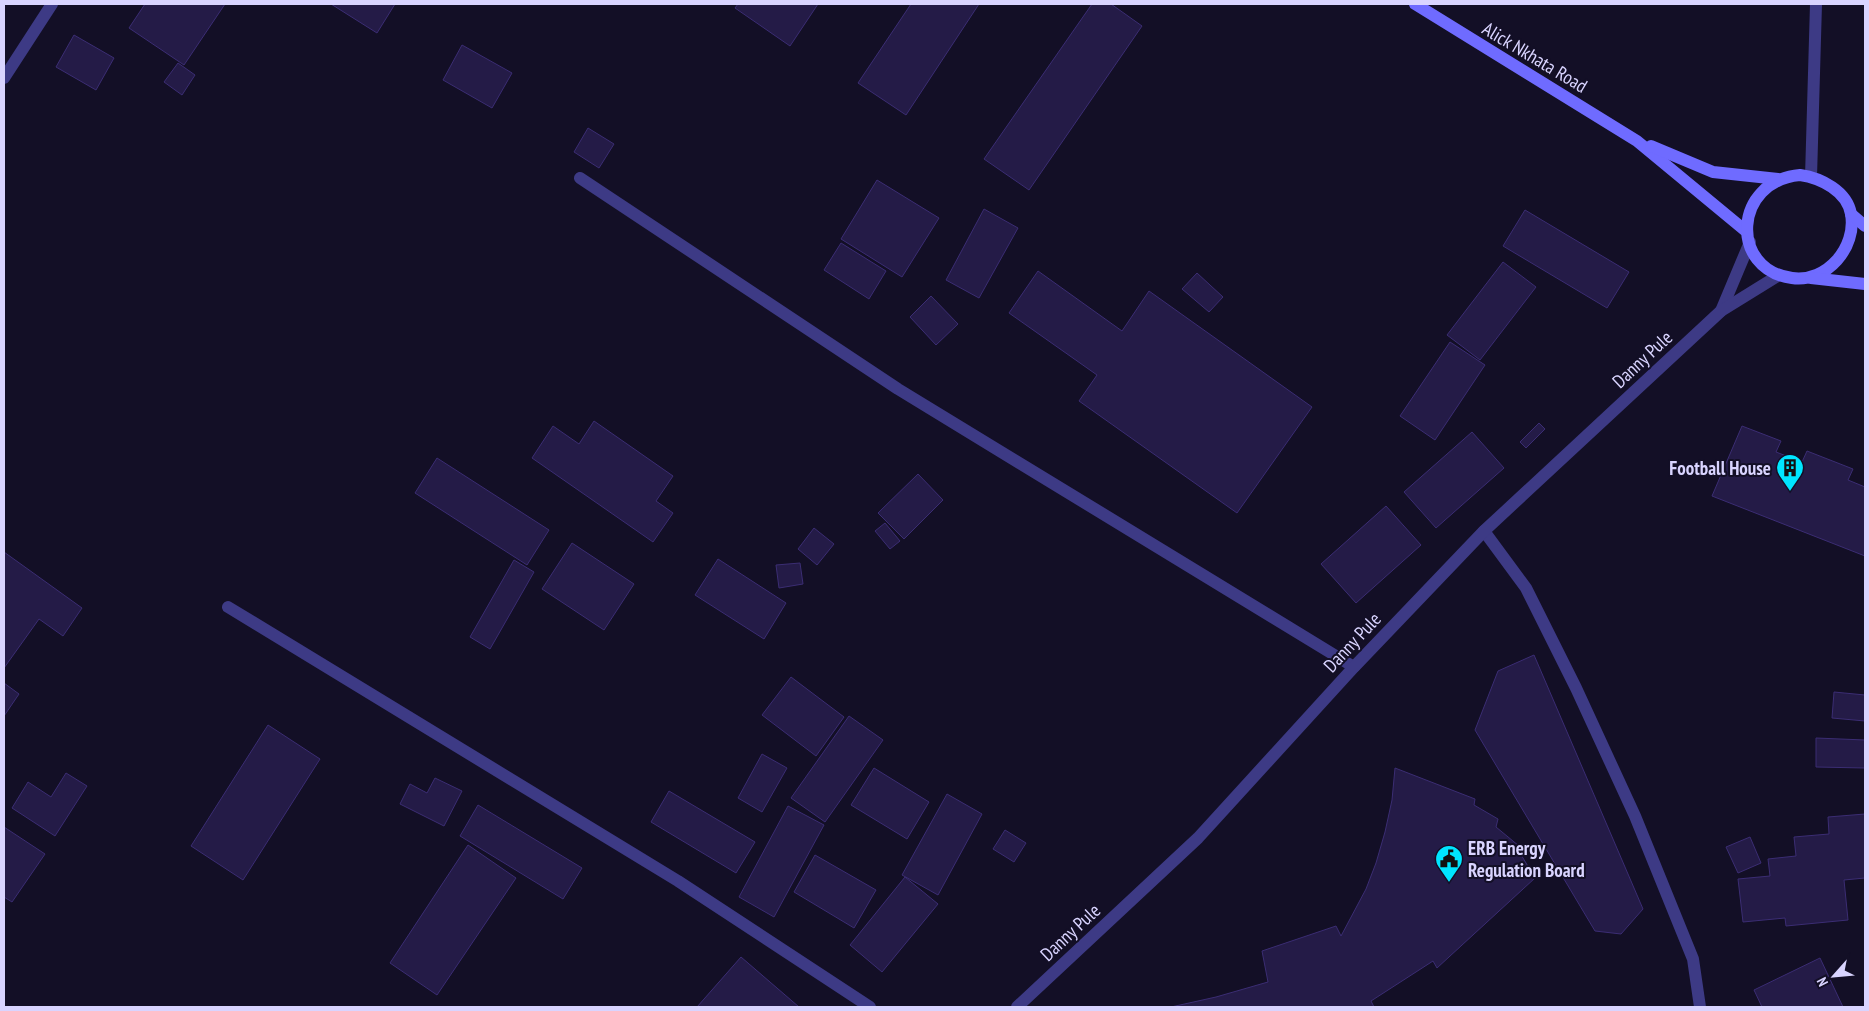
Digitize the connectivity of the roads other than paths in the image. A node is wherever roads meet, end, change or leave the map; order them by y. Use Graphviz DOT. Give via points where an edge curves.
graph roads {
  1 [pos="52,4"];
  2 [pos="1415,4"];
  3 [pos="1816,4"];
  4 [pos="4,78"];
  5 [pos="1637,141"];
  6 [pos="1811,176"];
  7 [pos="580,178"];
  8 [pos="1778,180"];
  9 [pos="1851,214"];
  10 [pos="1865,226"];
  11 [pos="1748,237"];
  12 [pos="1778,275"];
  13 [pos="1805,278"];
  14 [pos="1865,284"];
  15 [pos="1722,311"];
  16 [pos="1484,531"];
  17 [pos="228,607"];
  18 [pos="1354,667"];
  19 [pos="870,1007"];
  20 [pos="1017,1007"];
  21 [pos="1700,1007"];
  1 -- 4 [label="street"];
  2 -- 5 [label="main road, Alick Nkhata Road"];
  3 -- 6 [label="street"];
  5 -- 8 [label="main road, Alick Nkhata Road" via="1713,172"];
  5 -- 11 [label="main road, Alick Nkhata Road"];
  6 -- 8 [label="main road" via="1789,176"];
  6 -- 9 [label="main road" via="1836,190"];
  7 -- 18 [label="street" via="898,390"];
  8 -- 11 [label="main road" via="1767,187 1752,205"];
  9 -- 10 [label="main road"];
  9 -- 13 [label="main road" via="1850,238 1838,260 1829,268"];
  11 -- 12 [label="main road" via="1760,262"];
  11 -- 15 [label="street, Danny Pule"];
  12 -- 13 [label="main road"];
  12 -- 15 [label="street, Danny Pule"];
  13 -- 14 [label="main road"];
  15 -- 16 [label="street, Danny Pule"];
  16 -- 18 [label="street, Danny Pule"];
  16 -- 21 [label="street" via="1526,588 1635,816 1693,960"];
  17 -- 19 [label="street" via="678,881"];
  18 -- 20 [label="street, Danny Pule" via="1198,838"];
}
